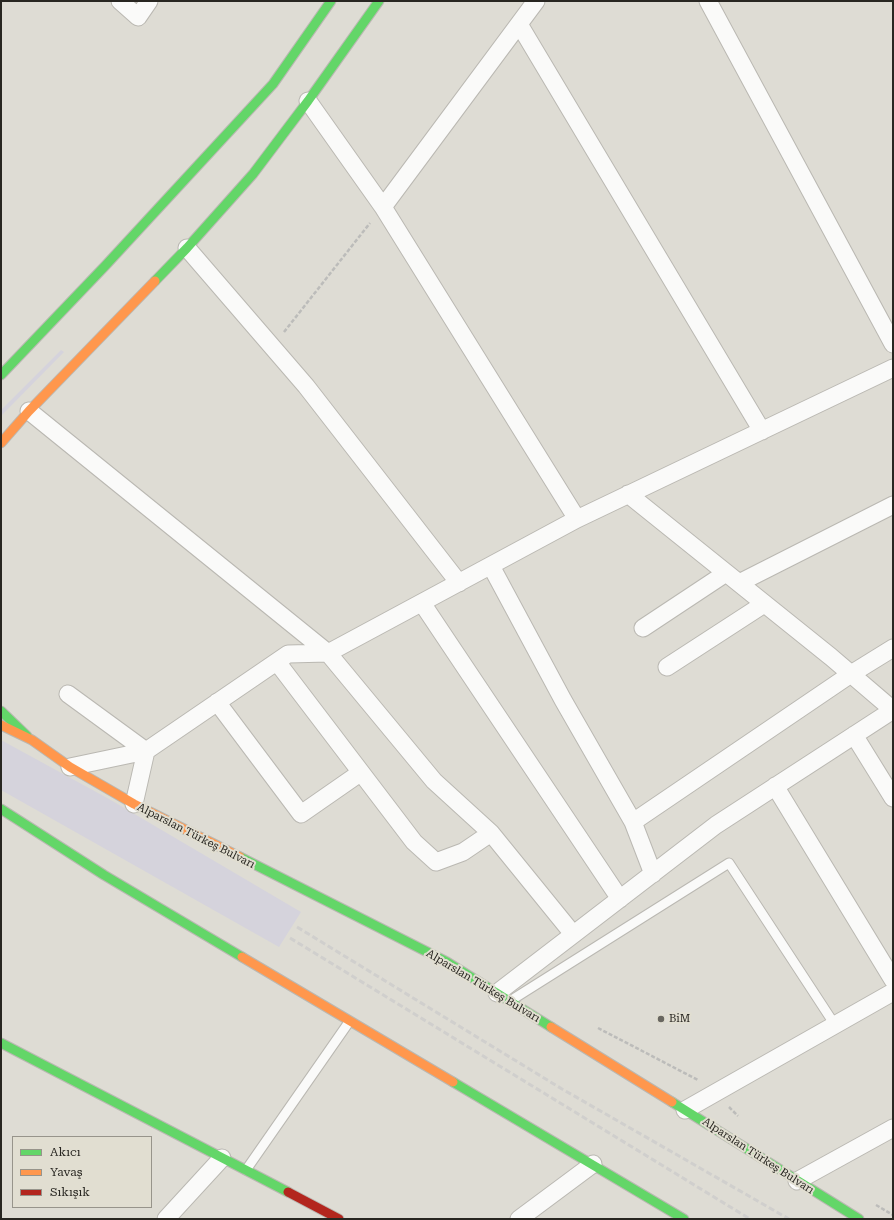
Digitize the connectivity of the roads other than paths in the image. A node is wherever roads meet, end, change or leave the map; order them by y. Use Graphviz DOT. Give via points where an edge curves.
graph roads {
  1 [pos="120,1"];
  2 [pos="149,1"];
  3 [pos="331,1"];
  4 [pos="379,1"];
  5 [pos="536,1"];
  6 [pos="708,1"];
  7 [pos="519,24"];
  8 [pos="308,101"];
  9 [pos="383,206"];
  10 [pos="187,248"];
  11 [pos="893,344"];
  12 [pos="893,368"];
  13 [pos="1,375"];
  14 [pos="29,411"];
  15 [pos="762,431"];
  16 [pos="1,443"];
  17 [pos="628,494"];
  18 [pos="893,505"];
  19 [pos="577,519"];
  20 [pos="491,566"];
  21 [pos="732,578"];
  22 [pos="459,583"];
  23 [pos="422,603"];
  24 [pos="764,604"];
  25 [pos="643,628"];
  26 [pos="893,648"];
  27 [pos="328,653"];
  28 [pos="277,662"];
  29 [pos="668,667"];
  30 [pos="851,674"];
  31 [pos="68,694"];
  32 [pos="217,702"];
  33 [pos="893,710"];
  34 [pos="1,711"];
  35 [pos="1,725"];
  36 [pos="854,735"];
  37 [pos="32,740"];
  38 [pos="146,751"];
  39 [pos="70,767"];
  40 [pos="360,773"];
  41 [pos="775,786"];
  42 [pos="893,798"];
  43 [pos="134,804"];
  44 [pos="1,809"];
  45 [pos="633,822"];
  46 [pos="491,833"];
  47 [pos="653,874"];
  48 [pos="620,899"];
  49 [pos="573,934"];
  50 [pos="893,980"];
  51 [pos="893,992"];
  52 [pos="503,997"];
  53 [pos="349,1022"];
  54 [pos="835,1025"];
  55 [pos="1,1043"];
  56 [pos="685,1110"];
  57 [pos="893,1128"];
  58 [pos="222,1158"];
  59 [pos="593,1164"];
  60 [pos="246,1170"];
  61 [pos="797,1181"];
  62 [pos="166,1219"];
  63 [pos="339,1219"];
  64 [pos="519,1219"];
  65 [pos="684,1219"];
  66 [pos="859,1219"];
  1 -- 2 [label="street" via="138,17"];
  3 -- 13 [label="main road" via="273,84"];
  4 -- 8 [label="main road"];
  5 -- 7 [label="street"];
  6 -- 11 [label="street"];
  7 -- 9 [label="street"];
  7 -- 15 [label="street"];
  8 -- 9 [label="street"];
  8 -- 10 [label="main road" via="252,174"];
  9 -- 19 [label="street"];
  10 -- 14 [label="main road"];
  10 -- 22 [label="street" via="306,386"];
  12 -- 15 [label="street"];
  14 -- 16 [label="main road"];
  14 -- 27 [label="street"];
  15 -- 17 [label="street"];
  17 -- 19 [label="street"];
  17 -- 21 [label="street"];
  18 -- 21 [label="street"];
  19 -- 20 [label="street"];
  20 -- 22 [label="street"];
  20 -- 45 [label="street" via="563,700"];
  21 -- 24 [label="street"];
  21 -- 25 [label="street"];
  22 -- 23 [label="street"];
  23 -- 27 [label="street"];
  23 -- 48 [label="street"];
  24 -- 29 [label="street"];
  24 -- 30 [label="street"];
  26 -- 30 [label="street"];
  27 -- 28 [label="street" via="288,654"];
  27 -- 46 [label="street" via="434,781"];
  28 -- 32 [label="street"];
  28 -- 40 [label="street"];
  30 -- 33 [label="street"];
  30 -- 45 [label="street"];
  31 -- 38 [label="street"];
  32 -- 38 [label="street"];
  32 -- 40 [label="street" via="301,814"];
  33 -- 36 [label="street"];
  34 -- 37 [label="main road"];
  35 -- 37 [label="main road"];
  36 -- 41 [label="street"];
  36 -- 42 [label="street"];
  37 -- 39 [label="main road, Alparslan Türkeş Bulvarı"];
  38 -- 39 [label="street"];
  38 -- 43 [label="street"];
  39 -- 43 [label="main road, Alparslan Türkeş Bulvarı"];
  40 -- 46 [label="street" via="414,842 436,862 463,852"];
  41 -- 47 [label="street" via="716,825"];
  41 -- 50 [label="street"];
  43 -- 52 [label="main road, Alparslan Türkeş Bulvarı" via="447,962"];
  44 -- 53 [label="main road" via="26,827"];
  45 -- 47 [label="street"];
  46 -- 49 [label="street"];
  47 -- 48 [label="street"];
  48 -- 49 [label="street"];
  49 -- 52 [label="street"];
  51 -- 54 [label="street"];
  52 -- 54 [label="lane" via="729,862"];
  52 -- 56 [label="main road, Alparslan Türkeş Bulvarı"];
  53 -- 59 [label="main road"];
  53 -- 60 [label="lane"];
  54 -- 56 [label="street"];
  55 -- 58 [label="main road"];
  56 -- 61 [label="main road, Alparslan Türkeş Bulvarı"];
  57 -- 61 [label="street"];
  58 -- 60 [label="main road"];
  58 -- 62 [label="street"];
  59 -- 64 [label="street"];
  59 -- 65 [label="main road"];
  60 -- 63 [label="main road"];
  61 -- 66 [label="main road, Alparslan Türkeş Bulvarı"];
}
